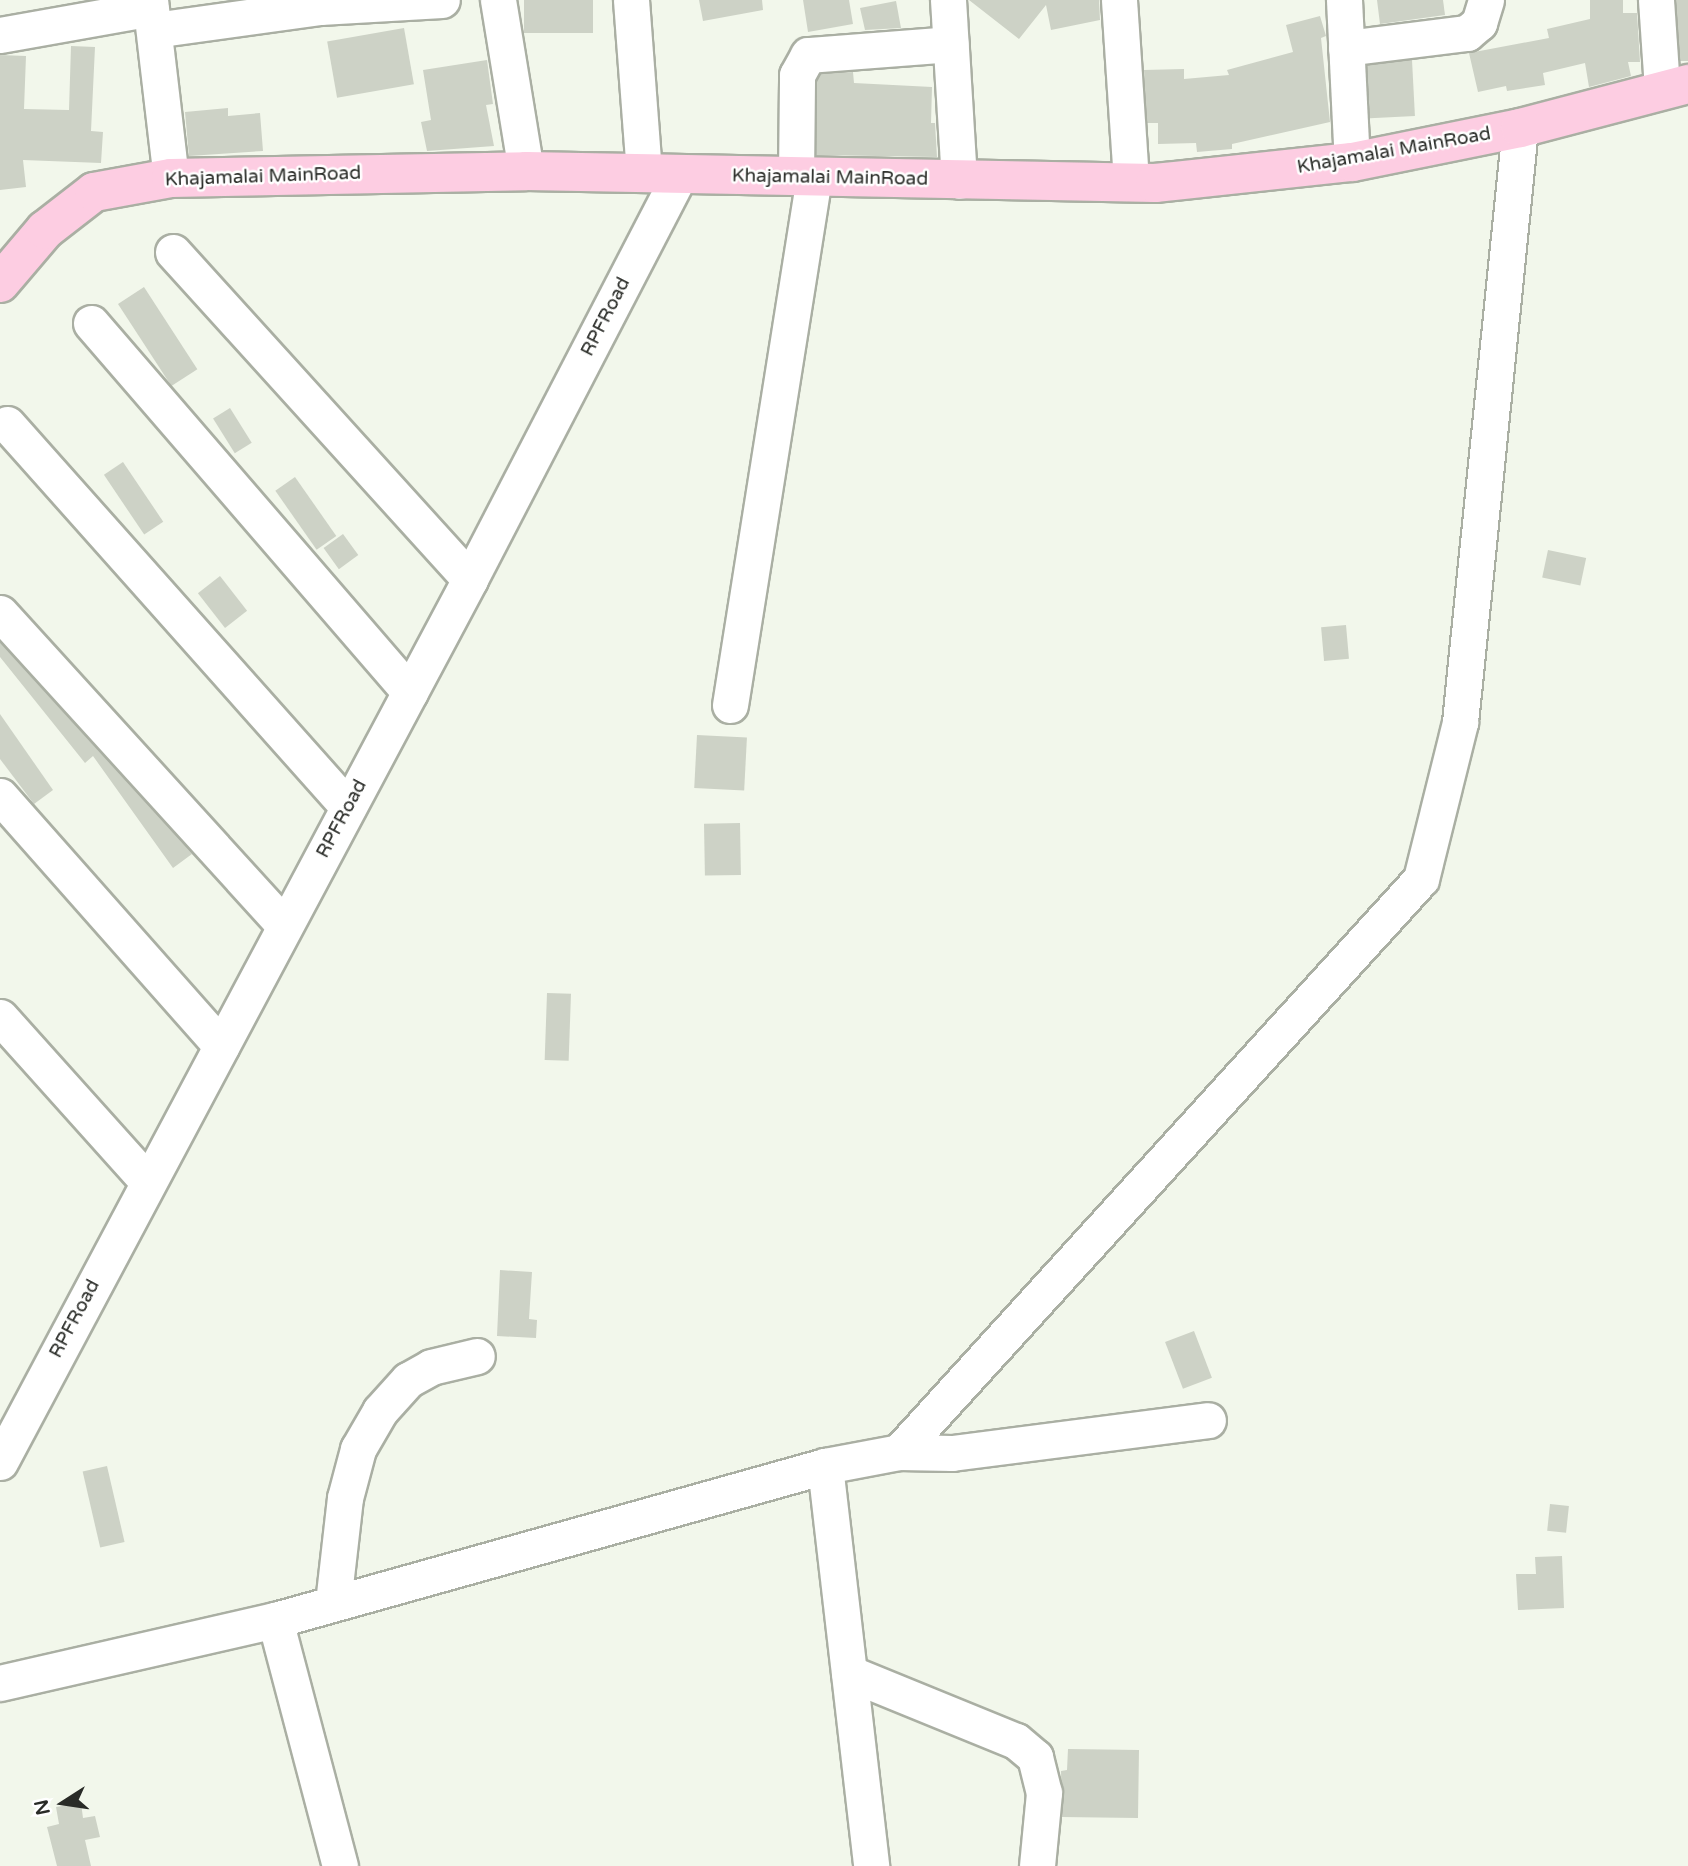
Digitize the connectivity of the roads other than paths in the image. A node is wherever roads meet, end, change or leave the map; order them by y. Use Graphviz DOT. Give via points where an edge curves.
graph roads {
  1 [pos="442,0"];
  2 [pos="498,0"];
  3 [pos="631,0"];
  4 [pos="948,0"];
  5 [pos="1119,0"];
  6 [pos="1344,0"];
  7 [pos="1486,0"];
  8 [pos="1657,0"];
  9 [pos="319,4"];
  10 [pos="152,12"];
  11 [pos="0,34"];
  12 [pos="951,44"];
  13 [pos="1346,48"];
  14 [pos="1675,86"];
  15 [pos="1520,128"];
  16 [pos="1352,162"];
  17 [pos="526,171"];
  18 [pos="662,174"];
  19 [pos="805,177"];
  20 [pos="171,178"];
  21 [pos="959,181"];
  22 [pos="1131,183"];
  23 [pos="173,252"];
  24 [pos="0,283"];
  25 [pos="91,323"];
  26 [pos="8,424"];
  27 [pos="470,579"];
  28 [pos="0,613"];
  29 [pos="410,692"];
  30 [pos="730,705"];
  31 [pos="0,796"];
  32 [pos="348,807"];
  33 [pos="285,926"];
  34 [pos="0,1017"];
  35 [pos="221,1045"];
  36 [pos="148,1182"];
  37 [pos="477,1356"];
  38 [pos="1208,1420"];
  39 [pos="899,1452"];
  40 [pos="0,1462"];
  41 [pos="825,1466"];
  42 [pos="333,1603"];
  43 [pos="275,1620"];
  44 [pos="849,1673"];
  45 [pos="0,1683"];
  46 [pos="340,1866"];
  47 [pos="871,1866"];
  48 [pos="1037,1866"];
  1 -- 9 [label="street"];
  2 -- 17 [label="street"];
  3 -- 18 [label="street"];
  4 -- 12 [label="street"];
  5 -- 22 [label="street"];
  6 -- 13 [label="street"];
  7 -- 13 [label="street" via="1479,23 1467,33"];
  8 -- 14 [label="street"];
  9 -- 10 [label="street"];
  10 -- 11 [label="street"];
  10 -- 20 [label="street"];
  12 -- 19 [label="street" via="808,55 797,75"];
  12 -- 21 [label="street"];
  13 -- 16 [label="street"];
  14 -- 15 [label="main road, Khajamalai MainRoad"];
  15 -- 16 [label="main road, Khajamalai MainRoad"];
  15 -- 39 [label="street" via="1460,722 1421,879"];
  16 -- 22 [label="main road, Khajamalai MainRoad" via="1248,176"];
  17 -- 18 [label="main road, Khajamalai MainRoad"];
  17 -- 20 [label="main road, Khajamalai MainRoad"];
  18 -- 19 [label="main road, Khajamalai MainRoad"];
  18 -- 27 [label="street, RPFRoad"];
  19 -- 21 [label="main road, Khajamalai MainRoad"];
  19 -- 30 [label="street"];
  20 -- 24 [label="main road, Khajamalai MainRoad" via="94,192 45,230"];
  21 -- 22 [label="main road, Khajamalai MainRoad"];
  23 -- 27 [label="street"];
  25 -- 29 [label="street"];
  26 -- 32 [label="street"];
  27 -- 29 [label="street, RPFRoad"];
  28 -- 33 [label="street"];
  29 -- 32 [label="street, RPFRoad"];
  31 -- 35 [label="street"];
  32 -- 33 [label="street, RPFRoad"];
  33 -- 35 [label="street, RPFRoad"];
  34 -- 36 [label="street"];
  35 -- 36 [label="street, RPFRoad"];
  36 -- 40 [label="street, RPFRoad"];
  37 -- 42 [label="street" via="431,1367 408,1380 380,1411 358,1449 345,1498"];
  38 -- 39 [label="street" via="952,1453"];
  39 -- 41 [label="street"];
  41 -- 42 [label="street"];
  41 -- 44 [label="street"];
  42 -- 43 [label="street"];
  43 -- 45 [label="street"];
  43 -- 46 [label="street"];
  44 -- 47 [label="street"];
  44 -- 48 [label="street" via="1016,1741 1035,1757 1044,1793"];
}
